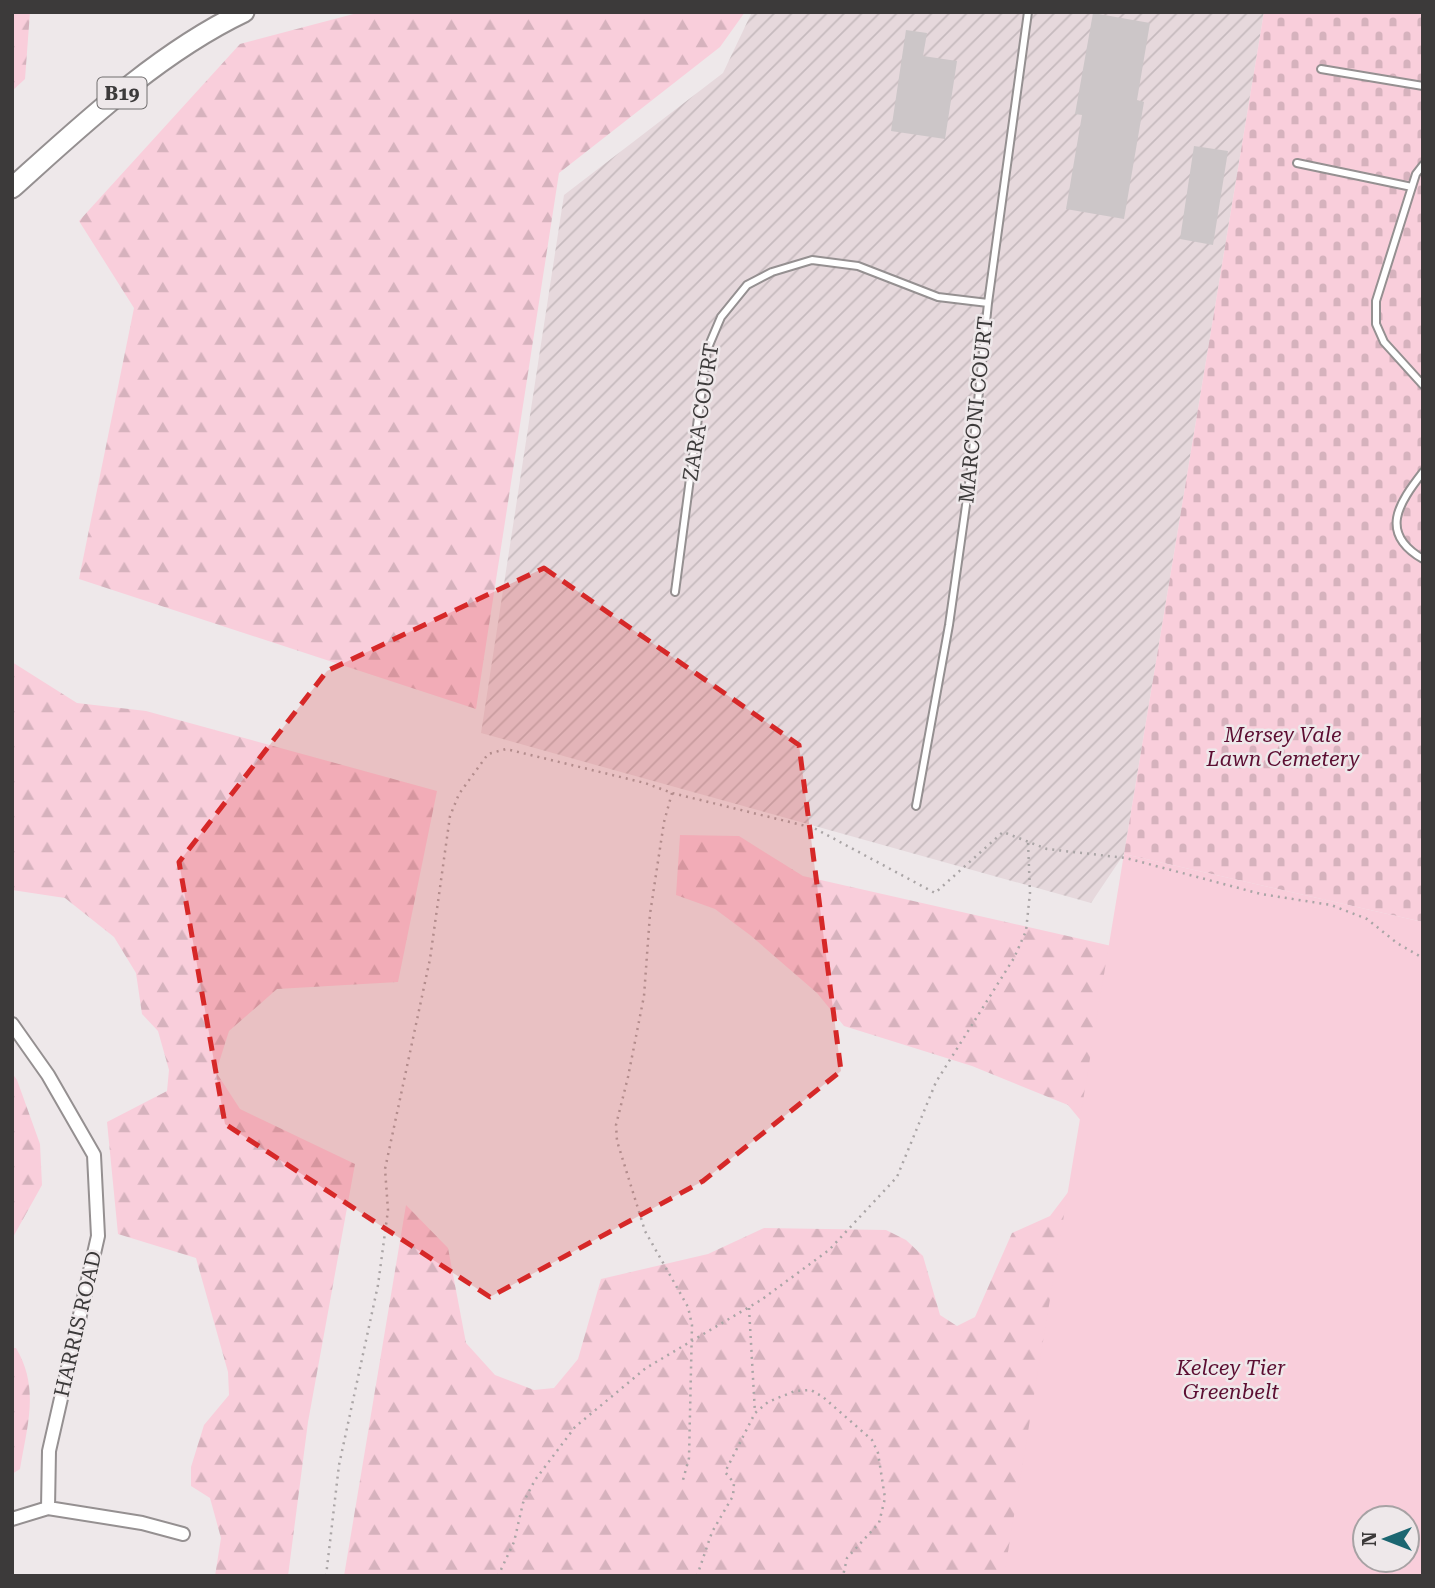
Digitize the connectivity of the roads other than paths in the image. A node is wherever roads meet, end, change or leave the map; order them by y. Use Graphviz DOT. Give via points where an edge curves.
graph roads {
  1 [pos="244,12"];
  2 [pos="1028,12"];
  3 [pos="1321,69"];
  4 [pos="1423,86"];
  5 [pos="1297,163"];
  6 [pos="1423,165"];
  7 [pos="1412,187"];
  8 [pos="12,188"];
  9 [pos="988,303"];
  10 [pos="1423,385"];
  11 [pos="1423,472"];
  12 [pos="1423,559"];
  13 [pos="675,592"];
  14 [pos="916,806"];
  15 [pos="12,1024"];
  16 [pos="48,1508"];
  17 [pos="12,1519"];
  18 [pos="183,1534"];
  1 -- 8 [label="main road, B19" via="160,62"];
  2 -- 9 [label="lane, MARCONI COURT"];
  3 -- 4 [label="lane"];
  5 -- 7 [label="lane"];
  6 -- 7 [label="lane"];
  7 -- 10 [label="lane" via="1376,301 1377,324 1384,342"];
  9 -- 13 [label="lane, ZARA COURT" via="939,297 858,266 812,260 747,285 721,317 707,350"];
  9 -- 14 [label="lane, MARCONI COURT" via="949,625"];
  11 -- 12 [label="lane" via="1401,501 1397,520 1399,536"];
  15 -- 16 [label="street, HARRIS ROAD" via="94,1155 98,1236 49,1451"];
  16 -- 17 [label="street"];
  16 -- 18 [label="street"];
}
